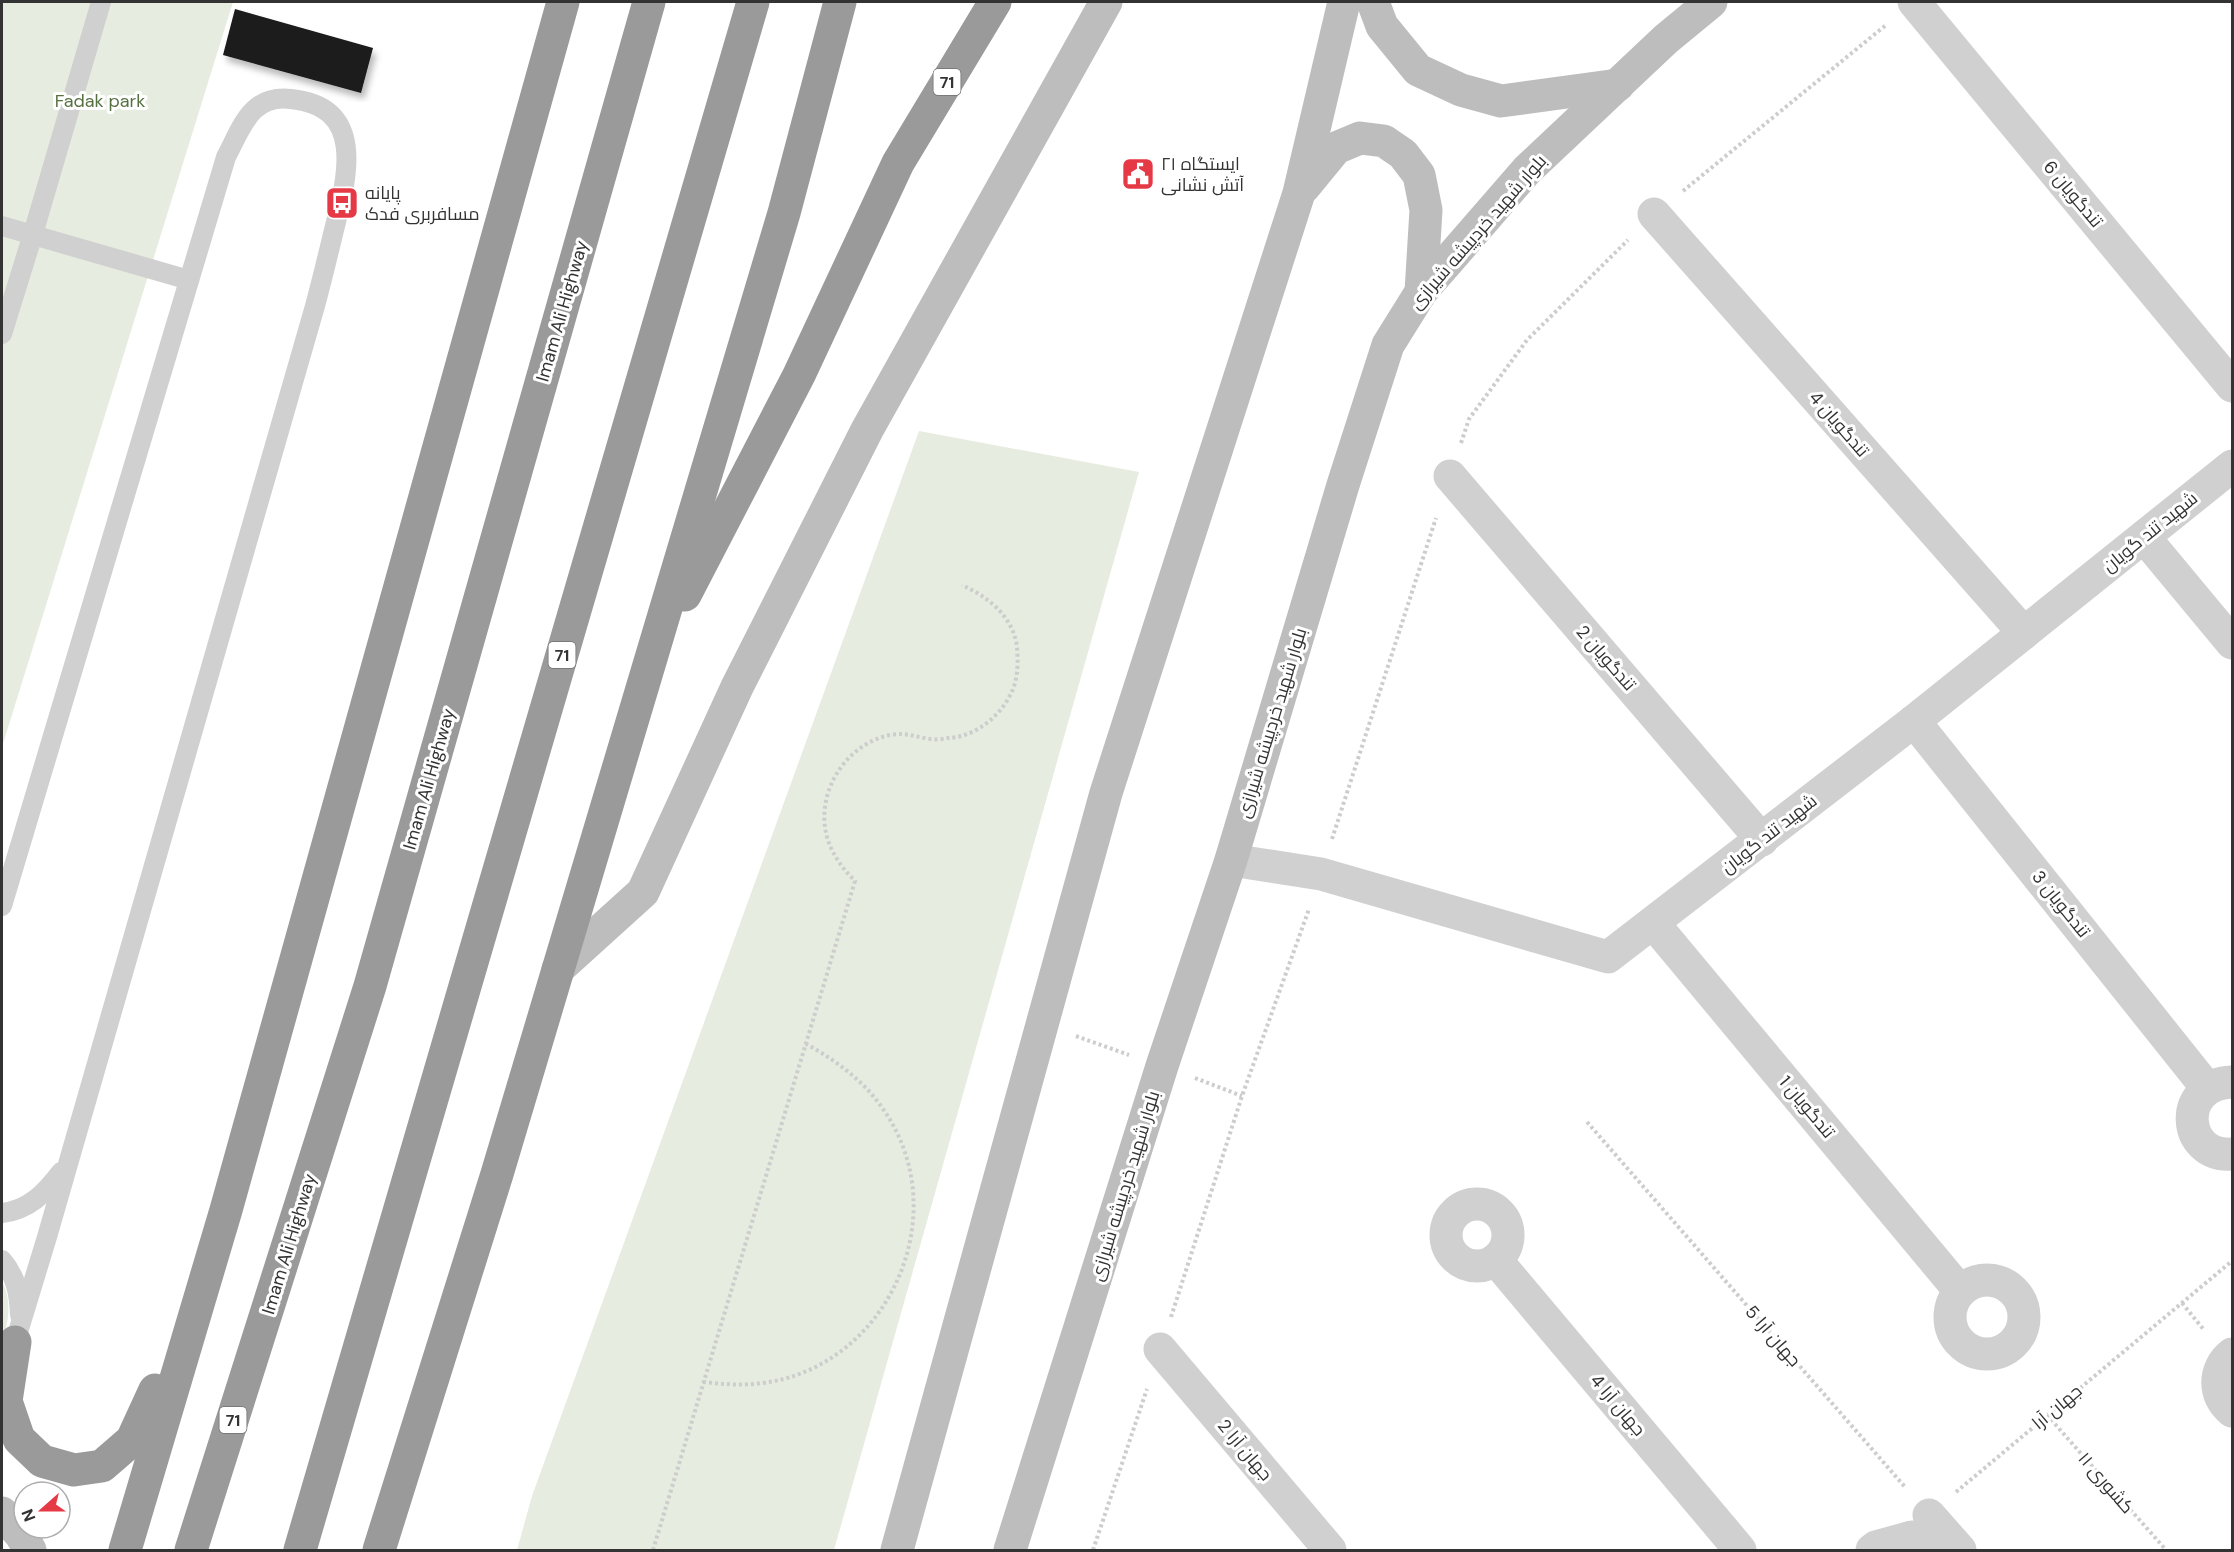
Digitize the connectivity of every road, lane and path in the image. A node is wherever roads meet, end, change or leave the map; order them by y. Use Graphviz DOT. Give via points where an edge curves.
graph roads {
  1 [pos="101,2"];
  2 [pos="563,2"];
  3 [pos="649,2"];
  4 [pos="753,2"];
  5 [pos="840,2"];
  6 [pos="995,2"];
  7 [pos="1106,2"];
  8 [pos="1344,2"];
  9 [pos="1373,2"];
  10 [pos="1711,2"];
  11 [pos="1914,2"];
  12 [pos="1617,85"];
  13 [pos="1299,193"];
  14 [pos="1654,214"];
  15 [pos="2,226"];
  16 [pos="33,234"];
  17 [pos="189,280"];
  18 [pos="1421,292"];
  19 [pos="2,333"];
  20 [pos="2228,372"];
  21 [pos="2232,466"];
  22 [pos="1450,476"];
  23 [pos="2144,537"];
  24 [pos="962,585"];
  25 [pos="2024,633"];
  26 [pos="2232,642"];
  27 [pos="649,666"];
  28 [pos="1914,721"];
  29 [pos="1762,840"];
  30 [pos="1231,860"];
  31 [pos="1321,874"];
  32 [pos="2,906"];
  33 [pos="1654,924"];
  34 [pos="558,969"];
  35 [pos="806,1044"];
  36 [pos="2220,1085"];
  37 [pos="1587,1122"];
  38 [pos="2232,1154"];
  39 [pos="67,1164"];
  40 [pos="2,1213"];
  41 [pos="2,1260"];
  42 [pos="1496,1260"];
  43 [pos="2232,1261"];
  44 [pos="1960,1291"];
  45 [pos="200,1297"];
  46 [pos="1160,1349"];
  47 [pos="8,1351"];
  48 [pos="2232,1354"];
  49 [pos="704,1382"];
  50 [pos="2232,1411"];
  51 [pos="2047,1415"];
  52 [pos="2,1513"];
  53 [pos="1929,1515"];
  54 [pos="30,1551"];
  55 [pos="125,1551"];
  56 [pos="191,1551"];
  57 [pos="300,1551"];
  58 [pos="379,1551"];
  59 [pos="652,1551"];
  60 [pos="897,1551"];
  61 [pos="1010,1551"];
  62 [pos="1093,1551"];
  63 [pos="1330,1551"];
  64 [pos="1740,1551"];
  65 [pos="1872,1551"];
  66 [pos="1931,1551"];
  67 [pos="1960,1551"];
  68 [pos="2166,1551"];
  1 -- 16 [label="lane"];
  2 -- 45 [label="highway"];
  3 -- 56 [label="highway, Imam Ali Highway / 71" via="370,986"];
  4 -- 57 [label="highway, 71"];
  5 -- 27 [label="highway" via="784,213"];
  6 -- 27 [label="highway, 71" via="898,163 799,375"];
  7 -- 34 [label="street" via="867,430 737,687 643,891"];
  8 -- 13 [label="street"];
  9 -- 12 [label="street" via="1382,26 1418,70 1461,90 1501,101"];
  10 -- 12 [label="street, بلوار شهید خردپیشه شیرازی"];
  11 -- 14 [label="path"];
  11 -- 20 [label="street, تندگویان 6"];
  12 -- 18 [label="street, بلوار شهید خردپیشه شیرازی" via="1527,170"];
  13 -- 18 [label="street" via="1336,148 1360,138 1384,141 1403,154 1419,176 1426,210"];
  13 -- 60 [label="street" via="1106,793"];
  14 -- 22 [label="path" via="1527,340 1469,419"];
  14 -- 25 [label="street, تندگویان 4"];
  15 -- 16 [label="lane"];
  16 -- 17 [label="lane"];
  16 -- 19 [label="lane"];
  17 -- 32 [label="lane"];
  17 -- 39 [label="lane" via="226,157 252,110 276,97 309,101 336,118 347,149 346,182 315,306"];
  18 -- 30 [label="street, بلوار شهید خردپیشه شیرازی" via="1388,345"];
  21 -- 23 [label="street, شهید تند گویان"];
  22 -- 29 [label="street, تندگویان 2"];
  22 -- 31 [label="path"];
  23 -- 25 [label="street, شهید تند گویان"];
  23 -- 26 [label="street"];
  24 -- 35 [label="path" via="998,607 1009,624 1018,664 1015,685 991,720 973,732 952,738 930,739 909,733 880,738 855,752 831,783 825,804 830,846 855,881"];
  25 -- 28 [label="street, شهید تند گویان"];
  27 -- 34 [label="highway"];
  28 -- 29 [label="street, شهید تند گویان"];
  28 -- 36 [label="street, تندگویان 3"];
  29 -- 33 [label="street, شهید تند گویان"];
  30 -- 31 [label="street, شهید تند گویان"];
  30 -- 61 [label="street, بلوار شهید خردپیشه شیرازی"];
  31 -- 33 [label="street, شهید تند گویان" via="1608,957"];
  31 -- 46 [label="path" via="1242,1096"];
  33 -- 44 [label="street, تندگویان 1"];
  34 -- 58 [label="highway"];
  35 -- 49 [label="path"];
  35 -- 49 [label="path" via="857,1078 895,1127 906,1155 914,1216 901,1277 869,1328 821,1364 764,1383"];
  36 -- 38 [label="street" via="2199,1096 2192,1118 2193,1130 2207,1148"];
  37 -- 53 [label="path, جهان آرا 5"];
  39 -- 40 [label="lane" via="46,1191 26,1207"];
  39 -- 47 [label="lane"];
  41 -- 47 [label="lane" via="19,1292 20,1317"];
  42 -- 64 [label="street, جهان آرا 4"];
  43 -- 51 [label="path, جهان آرا"];
  45 -- 47 [label="highway" via="132,1440 102,1466 74,1470 42,1461 19,1439 6,1401"];
  45 -- 55 [label="highway"];
  46 -- 62 [label="path"];
  46 -- 63 [label="street, جهان آرا 2"];
  48 -- 50 [label="street" via="2220,1368 2218,1379 2222,1401"];
  49 -- 59 [label="path"];
  51 -- 53 [label="path, جهان آرا"];
  51 -- 68 [label="path, کشوری ۱۱"];
  52 -- 54 [label="street"];
  53 -- 67 [label="street"];
  65 -- 66 [label="street" via="1912,1537"];
}
